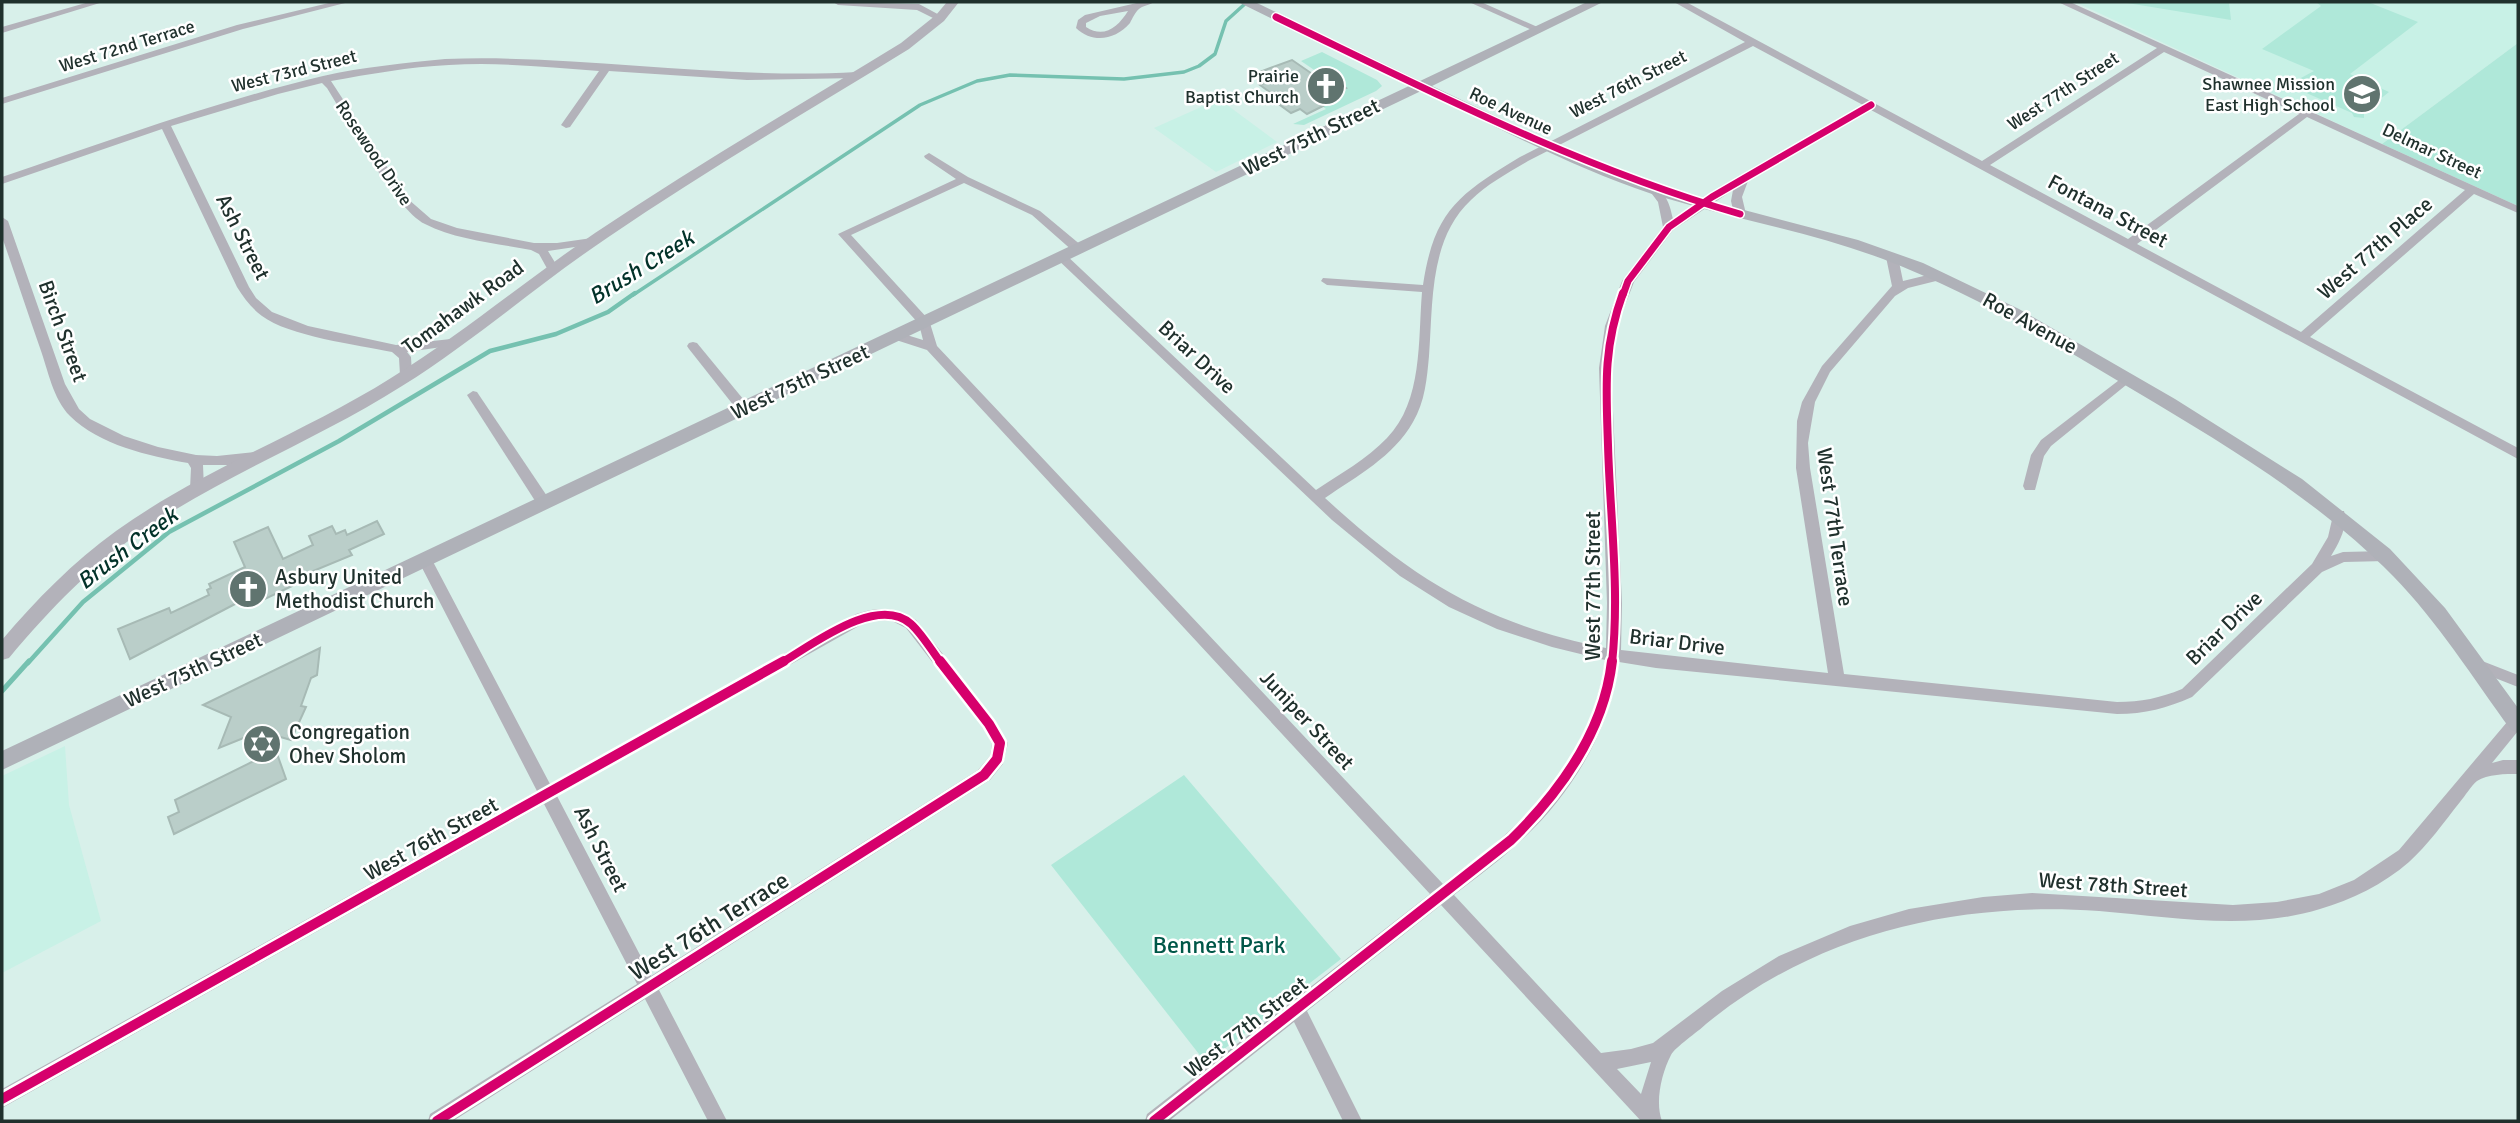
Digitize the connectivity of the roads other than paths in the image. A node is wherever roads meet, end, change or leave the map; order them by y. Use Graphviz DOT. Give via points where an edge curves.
graph roads {
  1 [pos="98,2"];
  2 [pos="344,2"];
  3 [pos="838,2"];
  4 [pos="932,2"];
  5 [pos="953,2"];
  6 [pos="1150,2"];
  7 [pos="1245,2"];
  8 [pos="1474,2"];
  9 [pos="1597,2"];
  10 [pos="1679,2"];
  11 [pos="2063,2"];
  12 [pos="909,6"];
  13 [pos="1133,9"];
  14 [pos="940,18"];
  15 [pos="1537,29"];
  16 [pos="2,30"];
  17 [pos="1752,42"];
  18 [pos="2164,48"];
  19 [pos="607,68"];
  20 [pos="354,73"];
  21 [pos="857,75"];
  22 [pos="803,78"];
  23 [pos="323,79"];
  24 [pos="1418,86"];
  25 [pos="336,93"];
  26 [pos="822,97"];
  27 [pos="2,102"];
  28 [pos="1871,106"];
  29 [pos="2306,113"];
  30 [pos="566,125"];
  31 [pos="166,127"];
  32 [pos="1549,146"];
  33 [pos="929,156"];
  34 [pos="1983,165"];
  35 [pos="1744,179"];
  36 [pos="964,180"];
  37 [pos="2,181"];
  38 [pos="2473,189"];
  39 [pos="1654,190"];
  40 [pos="1702,204"];
  41 [pos="2518,210"];
  42 [pos="1740,214"];
  43 [pos="2,221"];
  44 [pos="1669,227"];
  45 [pos="595,240"];
  46 [pos="2129,244"];
  47 [pos="534,247"];
  48 [pos="1078,249"];
  49 [pos="1061,257"];
  50 [pos="1892,257"];
  51 [pos="553,269"];
  52 [pos="1940,276"];
  53 [pos="1327,281"];
  54 [pos="1898,287"];
  55 [pos="1427,289"];
  56 [pos="925,323"];
  57 [pos="897,336"];
  58 [pos="2302,337"];
  59 [pos="456,341"];
  60 [pos="693,346"];
  61 [pos="931,347"];
  62 [pos="396,349"];
  63 [pos="406,375"];
  64 [pos="2127,378"];
  65 [pos="473,395"];
  66 [pos="743,408"];
  67 [pos="2518,454"];
  68 [pos="261,457"];
  69 [pos="192,459"];
  70 [pos="2030,486"];
  71 [pos="197,489"];
  72 [pos="1316,497"];
  73 [pos="544,503"];
  74 [pos="2339,515"];
  75 [pos="2386,556"];
  76 [pos="425,560"];
  77 [pos="2317,568"];
  78 [pos="2,652"];
  79 [pos="1612,656"];
  80 [pos="2474,663"];
  81 [pos="1837,680"];
  82 [pos="2518,681"];
  83 [pos="2518,722"];
  84 [pos="997,759"];
  85 [pos="2,761"];
  86 [pos="2518,767"];
  87 [pos="2473,775"];
  88 [pos="548,793"];
  89 [pos="1441,895"];
  90 [pos="649,988"];
  91 [pos="1297,1009"];
  92 [pos="1664,1047"];
  93 [pos="1597,1062"];
  94 [pos="2,1099"];
  95 [pos="1651,1119"];
  96 [pos="437,1121"];
  97 [pos="719,1121"];
  98 [pos="1154,1121"];
  99 [pos="1353,1121"];
  1 -- 16 [label="street"];
  2 -- 27 [label="street, West 72nd Terrace" via="240,27"];
  3 -- 12 [label="street"];
  4 -- 12 [label="street"];
  5 -- 14 [label="street, Tomahawk Road"];
  6 -- 13 [label="street"];
  7 -- 24 [label="main road, Roe Avenue"];
  8 -- 15 [label="street"];
  9 -- 15 [label="main road, West 75th Street"];
  10 -- 17 [label="street, Fontana Street"];
  11 -- 18 [label="street, Delmar Street"];
  12 -- 14 [label="street"];
  13 -- 13 [label="street" via="1119,30 1108,36 1081,28 1089,16"];
  14 -- 21 [label="street, Tomahawk Road"];
  15 -- 24 [label="main road, West 75th Street"];
  17 -- 28 [label="street, Fontana Street"];
  17 -- 32 [label="street, West 76th Street"];
  18 -- 29 [label="street, Delmar Street"];
  18 -- 34 [label="street, West 77th Street"];
  19 -- 20 [label="street, West 73rd Street" via="478,61"];
  19 -- 22 [label="street, West 73rd Street"];
  19 -- 30 [label="street"];
  20 -- 23 [label="street, West 73rd Street"];
  20 -- 25 [label="street, Rosewood Drive"];
  21 -- 22 [label="street, West 73rd Street"];
  21 -- 26 [label="street, Tomahawk Road"];
  22 -- 26 [label="street" via="817,84"];
  23 -- 25 [label="street, Rosewood Drive"];
  23 -- 31 [label="street, West 73rd Street"];
  24 -- 32 [label="main road, Roe Avenue"];
  24 -- 48 [label="main road, West 75th Street"];
  25 -- 47 [label="street, Rosewood Drive" via="404,201 418,215 454,231"];
  26 -- 45 [label="street, Tomahawk Road"];
  28 -- 34 [label="street, Fontana Street"];
  28 -- 35 [label="street, West 77th Street"];
  29 -- 38 [label="street, Delmar Street"];
  29 -- 46 [label="street"];
  31 -- 37 [label="street, West 73rd Street"];
  31 -- 62 [label="street, Ash Street" via="252,301 284,324"];
  32 -- 39 [label="main road, Roe Avenue"];
  32 -- 55 [label="street, West 76th Street" via="1494,176 1453,212 1438,236"];
  33 -- 36 [label="street"];
  34 -- 46 [label="street, Fontana Street"];
  35 -- 40 [label="street, West 77th Street"];
  35 -- 42 [label="street" via="1736,192"];
  36 -- 48 [label="street" via="1036,213"];
  36 -- 56 [label="street, Juniper Street" via="844,234"];
  38 -- 41 [label="street, Delmar Street"];
  38 -- 58 [label="street, West 77th Place"];
  39 -- 40 [label="main road, Roe Avenue"];
  39 -- 44 [label="street" via="1663,202"];
  40 -- 42 [label="main road, Roe Avenue"];
  40 -- 44 [label="street, West 77th Street"];
  42 -- 50 [label="main road, Roe Avenue"];
  43 -- 69 [label="street, Birch Street" via="68,404 90,426 114,438"];
  44 -- 79 [label="street, West 77th Street" via="1628,281 1607,346 1615,620"];
  45 -- 47 [label="street, Rosewood Drive"];
  45 -- 51 [label="street, Tomahawk Road"];
  46 -- 58 [label="street, Fontana Street"];
  47 -- 51 [label="street" via="543,252"];
  48 -- 49 [label="main road, West 75th Street"];
  49 -- 56 [label="main road, West 75th Street"];
  49 -- 72 [label="street, Briar Drive"];
  50 -- 52 [label="main road, Roe Avenue"];
  50 -- 54 [label="street"];
  51 -- 59 [label="street, Tomahawk Road"];
  52 -- 54 [label="street"];
  52 -- 64 [label="main road, Roe Avenue"];
  53 -- 55 [label="street"];
  54 -- 81 [label="street, West 77th Terrace" via="1832,359 1803,418 1803,468"];
  55 -- 72 [label="street, West 76th Street" via="1420,386 1408,421 1378,454"];
  56 -- 57 [label="main road, West 75th Street"];
  56 -- 61 [label="street, Juniper Street"];
  57 -- 61 [label="street, Juniper Street"];
  57 -- 66 [label="main road, West 75th Street"];
  58 -- 67 [label="street, Fontana Street"];
  59 -- 62 [label="street, Ash Street"];
  59 -- 63 [label="street, Tomahawk Road"];
  60 -- 66 [label="street"];
  61 -- 89 [label="street, Juniper Street"];
  62 -- 63 [label="street" via="405,357"];
  63 -- 68 [label="street, Tomahawk Road"];
  64 -- 70 [label="street" via="2046,443"];
  64 -- 74 [label="main road, Roe Avenue" via="2272,465"];
  65 -- 73 [label="street"];
  66 -- 73 [label="main road, West 75th Street"];
  68 -- 69 [label="street, Birch Street"];
  68 -- 71 [label="street, Tomahawk Road"];
  69 -- 71 [label="street" via="198,468"];
  71 -- 78 [label="street, Tomahawk Road" via="134,527 77,572"];
  72 -- 79 [label="street, Briar Drive" via="1406,573 1452,602 1533,637"];
  73 -- 76 [label="main road, West 75th Street"];
  74 -- 75 [label="main road, Roe Avenue"];
  74 -- 77 [label="street, Briar Drive" via="2335,537"];
  75 -- 77 [label="street" via="2343,557"];
  75 -- 80 [label="main road, Roe Avenue"];
  76 -- 85 [label="main road, West 75th Street"];
  76 -- 88 [label="street, Ash Street"];
  77 -- 81 [label="street, Briar Drive" via="2187,693 2166,702 2117,708"];
  79 -- 81 [label="street, Briar Drive"];
  79 -- 89 [label="street, West 77th Street" via="1601,708 1559,787 1511,840"];
  80 -- 82 [label="street"];
  80 -- 83 [label="main road, Roe Avenue"];
  83 -- 87 [label="street, West 78th Street"];
  84 -- 88 [label="street, West 76th Street" via="1000,743 989,724 911,624 895,613 879,612"];
  84 -- 90 [label="street, West 76th Terrace" via="984,775"];
  86 -- 87 [label="street"];
  87 -- 92 [label="street, West 78th Street" via="2399,861 2335,896 2294,908 2236,914 2053,901 1989,904 1909,917 1812,949 1763,974"];
  88 -- 90 [label="street, Ash Street"];
  88 -- 94 [label="street, West 76th Street"];
  89 -- 91 [label="street, West 77th Street"];
  89 -- 93 [label="street, Juniper Street"];
  90 -- 96 [label="street, West 76th Terrace"];
  90 -- 97 [label="street, Ash Street"];
  91 -- 98 [label="street, West 77th Street"];
  91 -- 99 [label="street"];
  92 -- 93 [label="street, West 78th Street"];
  92 -- 95 [label="street" via="1649,1097"];
  93 -- 95 [label="street, Juniper Street"];
}
